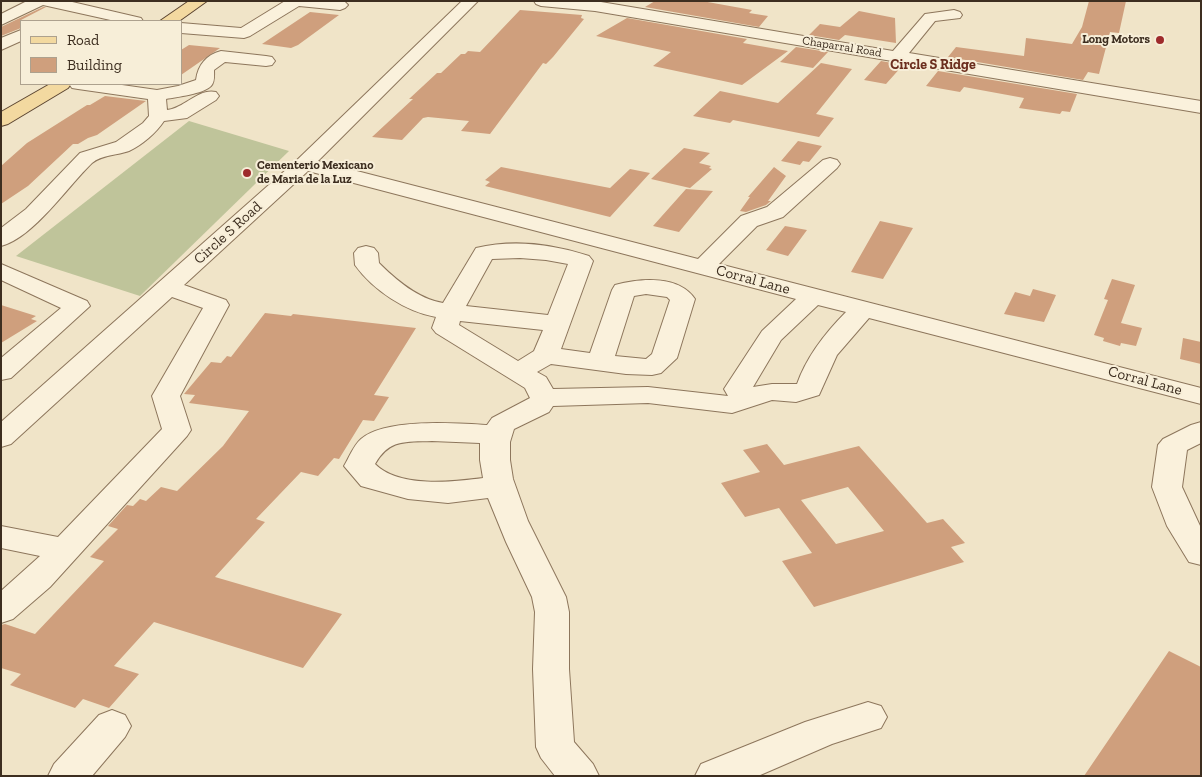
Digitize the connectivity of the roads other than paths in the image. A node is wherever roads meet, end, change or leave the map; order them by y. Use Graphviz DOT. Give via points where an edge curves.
graph roads {
  1 [pos="13,1"];
  2 [pos="200,1"];
  3 [pos="297,1"];
  4 [pos="471,1"];
  5 [pos="541,1"];
  6 [pos="340,5"];
  7 [pos="44,6"];
  8 [pos="1,7"];
  9 [pos="954,14"];
  10 [pos="70,16"];
  11 [pos="1,20"];
  12 [pos="25,20"];
  13 [pos="129,20"];
  14 [pos="170,20"];
  15 [pos="20,23"];
  16 [pos="182,28"];
  17 [pos="1,33"];
  18 [pos="20,37"];
  19 [pos="10,52"];
  20 [pos="898,56"];
  21 [pos="266,61"];
  22 [pos="60,85"];
  23 [pos="85,85"];
  24 [pos="157,95"];
  25 [pos="210,96"];
  26 [pos="1201,107"];
  27 [pos="158,116"];
  28 [pos="1,120"];
  29 [pos="304,164"];
  30 [pos="830,164"];
  31 [pos="1,239"];
  32 [pos="366,253"];
  33 [pos="703,267"];
  34 [pos="1,271"];
  35 [pos="167,287"];
  36 [pos="813,296"];
  37 [pos="863,309"];
  38 [pos="450,312"];
  39 [pos="558,324"];
  40 [pos="546,355"];
  41 [pos="600,362"];
  42 [pos="1,372"];
  43 [pos="519,372"];
  44 [pos="1201,396"];
  45 [pos="749,397"];
  46 [pos="544,398"];
  47 [pos="1201,431"];
  48 [pos="498,435"];
  49 [pos="1,438"];
  50 [pos="501,486"];
  51 [pos="1,538"];
  52 [pos="65,550"];
  53 [pos="1201,554"];
  54 [pos="1,610"];
  55 [pos="868,717"];
  56 [pos="112,726"];
  57 [pos="68,776"];
  58 [pos="579,776"];
  59 [pos="715,776"];
  1 -- 8 [label="street"];
  2 -- 14 [label="main road"];
  3 -- 6 [label="street"];
  3 -- 16 [label="street" via="244,33"];
  4 -- 29 [label="street, Circle S Road"];
  5 -- 20 [label="street, Chaparral Road" via="594,6"];
  7 -- 10 [label="street"];
  7 -- 11 [label="street"];
  7 -- 12 [label="street"];
  7 -- 13 [label="street"];
  9 -- 20 [label="street" via="927,20"];
  15 -- 17 [label="street"];
  18 -- 19 [label="street"];
  20 -- 26 [label="street, Chaparral Road"];
  21 -- 24 [label="street" via="221,56 206,68 204,83"];
  22 -- 28 [label="main road"];
  23 -- 24 [label="street"];
  24 -- 27 [label="street"];
  25 -- 27 [label="street" via="180,114"];
  27 -- 31 [label="street" via="123,146 87,157 34,214"];
  29 -- 33 [label="street, Corral Lane"];
  29 -- 35 [label="street, Circle S Road"];
  30 -- 33 [label="street" via="775,212 749,222"];
  32 -- 38 [label="street" via="367,265 389,286 425,308"];
  33 -- 36 [label="street, Corral Lane"];
  34 -- 42 [label="street" via="78,306"];
  35 -- 49 [label="street, Circle S Road"];
  35 -- 52 [label="street" via="216,305 166,396 177,430"];
  36 -- 37 [label="street, Corral Lane"];
  36 -- 45 [label="street" via="771,336 754,361 738,389"];
  37 -- 44 [label="street, Corral Lane"];
  37 -- 45 [label="street" via="830,342 814,370 809,389 796,394 772,392"];
  38 -- 39 [label="street"];
  38 -- 39 [label="street" via="484,253 502,250 569,256 581,261"];
  38 -- 43 [label="street" via="445,328"];
  39 -- 40 [label="street"];
  40 -- 41 [label="street"];
  40 -- 43 [label="street"];
  43 -- 46 [label="street" via="536,383"];
  45 -- 46 [label="street" via="732,405 648,395"];
  46 -- 48 [label="street" via="539,406 502,424"];
  47 -- 53 [label="street" via="1173,445 1166,487 1183,526"];
  48 -- 50 [label="street" via="495,441 496,472"];
  48 -- 50 [label="street" via="425,432 390,437 371,445 359,466 372,479 408,489 448,493"];
  50 -- 58 [label="street" via="549,597 555,747"];
  51 -- 52 [label="street"];
  52 -- 54 [label="street" via="38,579"];
  55 -- 59 [label="street" via="819,733"];
  56 -- 57 [label="street"];
}
